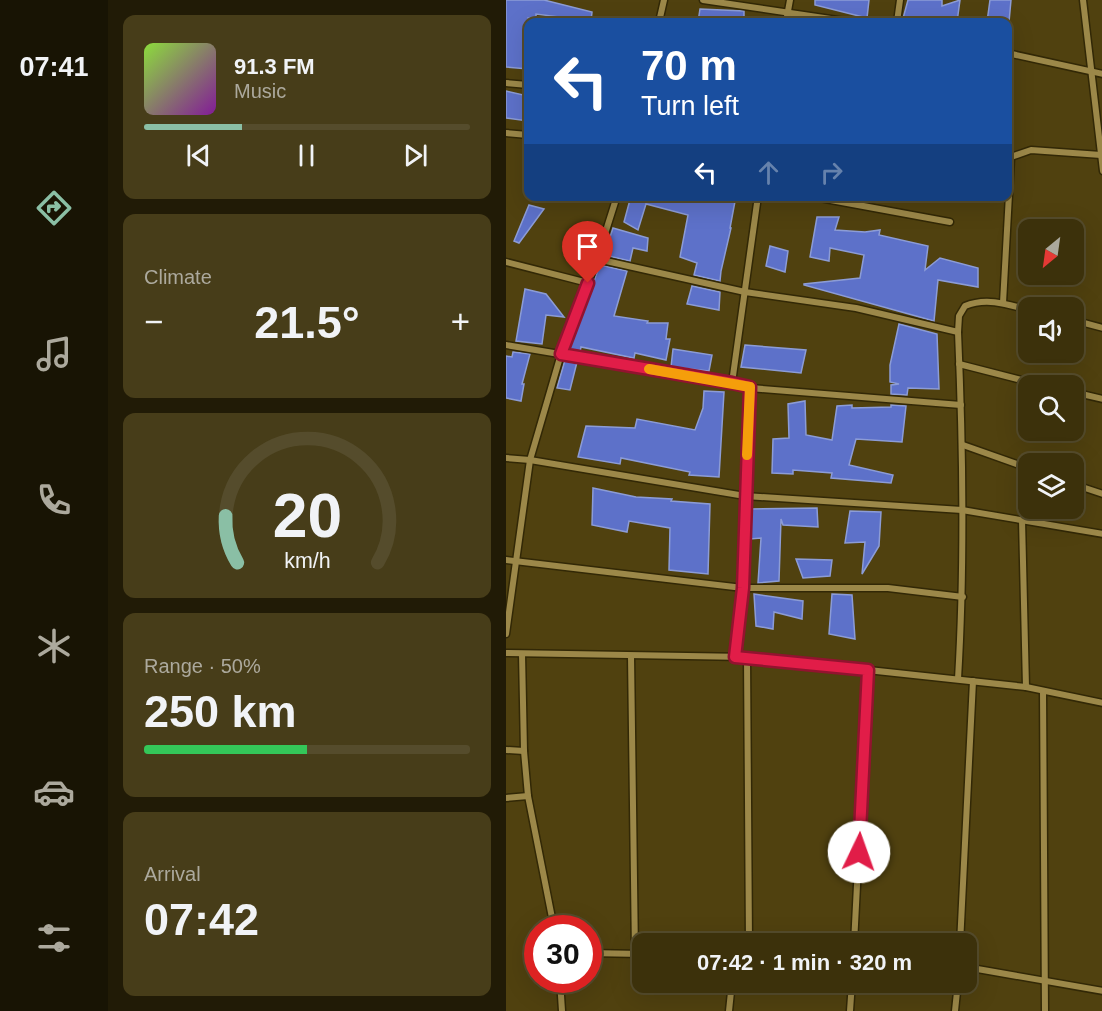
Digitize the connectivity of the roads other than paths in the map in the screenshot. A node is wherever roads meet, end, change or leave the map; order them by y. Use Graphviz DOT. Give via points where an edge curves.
graph roads {
  1 [pos="664,0"];
  2 [pos="705,0"];
  3 [pos="790,0"];
  4 [pos="900,0"];
  5 [pos="1083,0"];
  6 [pos="787,14"];
  7 [pos="660,18"];
  8 [pos="786,18"];
  9 [pos="819,18"];
  10 [pos="898,18"];
  11 [pos="1012,54"];
  12 [pos="1090,70"];
  13 [pos="1103,74"];
  14 [pos="506,83"];
  15 [pos="524,85"];
  16 [pos="506,133"];
  17 [pos="524,135"];
  18 [pos="1101,155"];
  19 [pos="1012,157"];
  20 [pos="1103,171"];
  21 [pos="615,201"];
  22 [pos="757,201"];
  23 [pos="836,201"];
  24 [pos="1007,201"];
  25 [pos="950,222"];
  26 [pos="598,259"];
  27 [pos="506,262"];
  28 [pos="588,283"];
  29 [pos="745,292"];
  30 [pos="1003,303"];
  31 [pos="1018,307"];
  32 [pos="1084,323"];
  33 [pos="1103,328"];
  34 [pos="958,332"];
  35 [pos="506,345"];
  36 [pos="561,354"];
  37 [pos="959,364"];
  38 [pos="1018,379"];
  39 [pos="732,383"];
  40 [pos="750,387"];
  41 [pos="1084,395"];
  42 [pos="1103,399"];
  43 [pos="961,405"];
  44 [pos="963,446"];
  45 [pos="506,458"];
  46 [pos="530,460"];
  47 [pos="1018,465"];
  48 [pos="1084,488"];
  49 [pos="1103,494"];
  50 [pos="745,496"];
  51 [pos="962,510"];
  52 [pos="1022,520"];
  53 [pos="1103,534"];
  54 [pos="506,560"];
  55 [pos="515,561"];
  56 [pos="743,588"];
  57 [pos="963,597"];
  58 [pos="506,634"];
  59 [pos="506,653"];
  60 [pos="522,654"];
  61 [pos="631,656"];
  62 [pos="735,657"];
  63 [pos="747,657"];
  64 [pos="868,670"];
  65 [pos="958,679"];
  66 [pos="973,681"];
  67 [pos="1026,687"];
  68 [pos="1043,690"];
  69 [pos="1103,703"];
  70 [pos="506,750"];
  71 [pos="524,751"];
  72 [pos="528,796"];
  73 [pos="506,798"];
  74 [pos="551,915"];
  75 [pos="638,933"];
  76 [pos="749,933"];
  77 [pos="855,933"];
  78 [pos="961,933"];
  79 [pos="602,953"];
  80 [pos="632,954"];
  81 [pos="977,969"];
  82 [pos="1044,981"];
  83 [pos="1103,991"];
  84 [pos="561,993"];
  85 [pos="731,993"];
  86 [pos="851,993"];
  87 [pos="957,993"];
  88 [pos="563,1011"];
  89 [pos="729,1011"];
  90 [pos="850,1011"];
  91 [pos="955,1011"];
  92 [pos="1045,1011"];
  1 -- 7 [label="street"];
  2 -- 6 [label="street"];
  3 -- 6 [label="street"];
  4 -- 10 [label="street"];
  5 -- 12 [label="street"];
  6 -- 8 [label="street"];
  6 -- 9 [label="street"];
  11 -- 12 [label="street"];
  12 -- 13 [label="street"];
  12 -- 18 [label="street"];
  14 -- 15 [label="street"];
  16 -- 17 [label="street"];
  18 -- 19 [label="street" via="1031,150"];
  18 -- 20 [label="street"];
  21 -- 26 [label="street"];
  22 -- 29 [label="street"];
  23 -- 25 [label="street"];
  24 -- 30 [label="street"];
  26 -- 28 [label="street"];
  26 -- 29 [label="street"];
  27 -- 28 [label="street"];
  28 -- 36 [label="street"];
  29 -- 34 [label="street" via="856,308"];
  29 -- 39 [label="street"];
  30 -- 31 [label="street"];
  30 -- 34 [label="street" via="978,300 965,306 959,316"];
  32 -- 33 [label="street"];
  34 -- 37 [label="street"];
  35 -- 36 [label="street"];
  36 -- 39 [label="street"];
  36 -- 46 [label="street"];
  37 -- 38 [label="street"];
  37 -- 43 [label="street"];
  39 -- 40 [label="street"];
  40 -- 43 [label="street"];
  40 -- 50 [label="street"];
  41 -- 42 [label="street"];
  43 -- 44 [label="street"];
  44 -- 47 [label="street"];
  44 -- 51 [label="street"];
  45 -- 46 [label="street"];
  46 -- 50 [label="street"];
  46 -- 55 [label="street"];
  48 -- 49 [label="street"];
  50 -- 51 [label="street"];
  50 -- 56 [label="street"];
  51 -- 52 [label="street"];
  51 -- 57 [label="street"];
  52 -- 53 [label="street"];
  52 -- 67 [label="street"];
  54 -- 55 [label="street"];
  55 -- 56 [label="street"];
  55 -- 58 [label="street"];
  56 -- 57 [label="street" via="888,588"];
  56 -- 62 [label="street"];
  57 -- 65 [label="street"];
  59 -- 60 [label="street"];
  60 -- 61 [label="street"];
  60 -- 71 [label="street"];
  61 -- 62 [label="street"];
  61 -- 75 [label="street"];
  62 -- 63 [label="street"];
  63 -- 64 [label="street"];
  63 -- 76 [label="street"];
  64 -- 65 [label="street"];
  64 -- 77 [label="street"];
  65 -- 66 [label="street"];
  66 -- 67 [label="street"];
  66 -- 78 [label="street"];
  67 -- 68 [label="street"];
  68 -- 69 [label="street"];
  68 -- 82 [label="street"];
  70 -- 71 [label="street"];
  71 -- 72 [label="street"];
  72 -- 73 [label="street"];
  72 -- 74 [label="street"];
  79 -- 80 [label="street"];
  81 -- 82 [label="street"];
  82 -- 83 [label="street"];
  82 -- 92 [label="street"];
  84 -- 88 [label="street"];
  85 -- 89 [label="street"];
  86 -- 90 [label="street"];
  87 -- 91 [label="street"];
}
